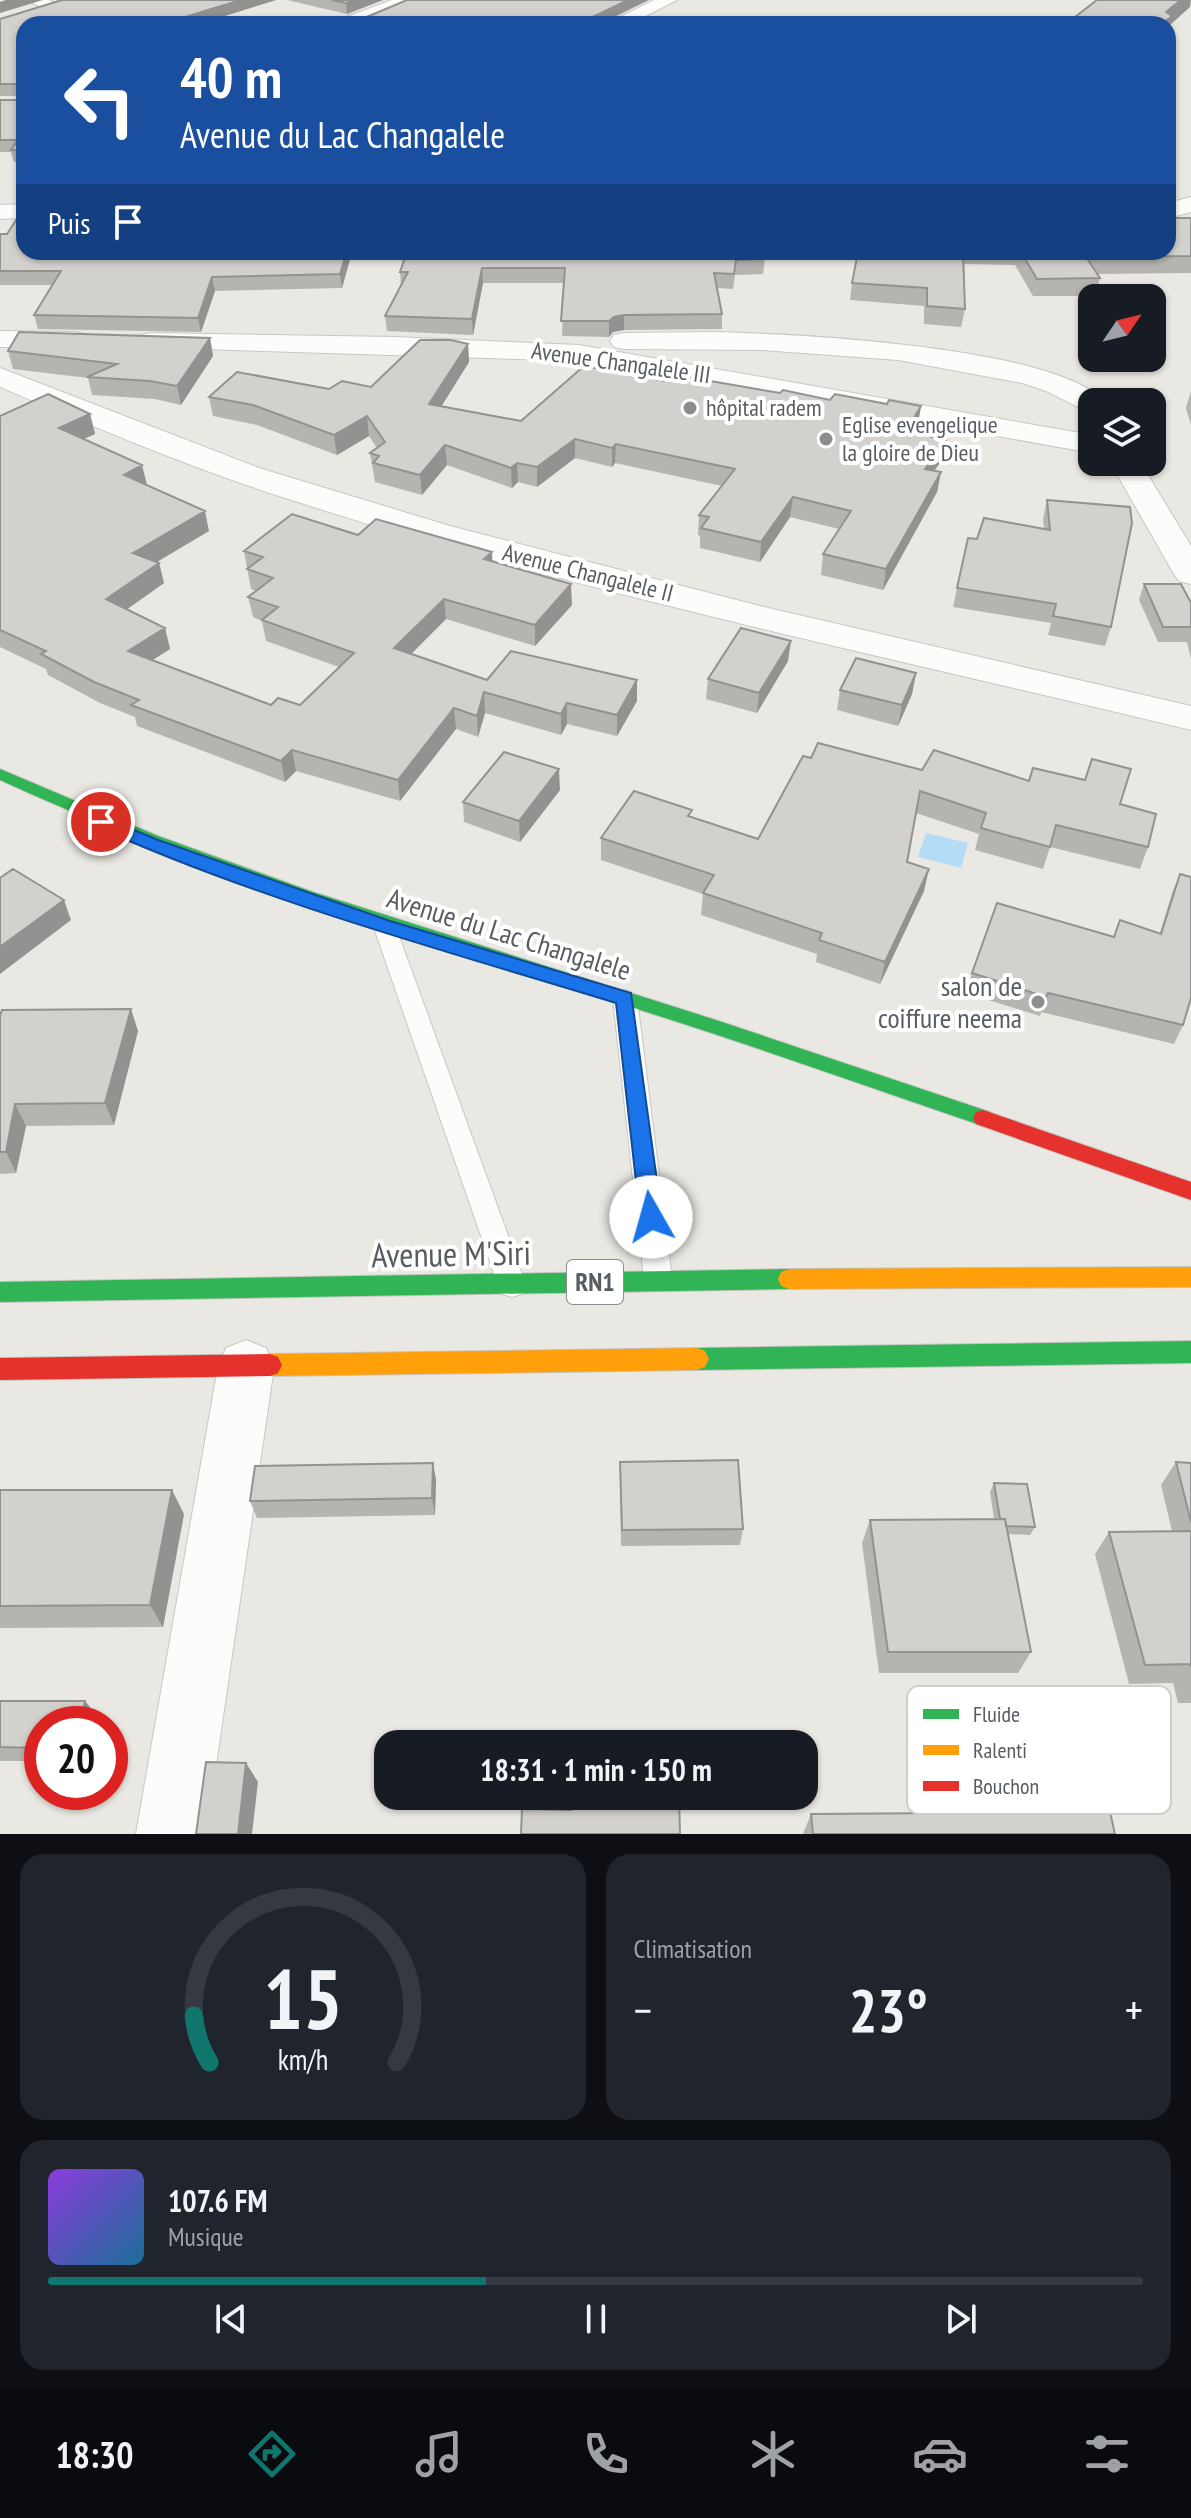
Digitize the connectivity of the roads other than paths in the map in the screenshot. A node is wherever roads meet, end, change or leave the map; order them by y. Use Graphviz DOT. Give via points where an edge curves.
graph roads {
  1 [pos="71,0"];
  2 [pos="409,0"];
  3 [pos="668,0"];
  4 [pos="36,7"];
  5 [pos="365,16"];
  6 [pos="633,16"];
  7 [pos="0,339"];
  8 [pos="95,341"];
  9 [pos="126,341"];
  10 [pos="579,353"];
  11 [pos="0,377"];
  12 [pos="1078,398"];
  13 [pos="1078,442"];
  14 [pos="1133,476"];
  15 [pos="1191,574"];
  16 [pos="1191,718"];
  17 [pos="0,774"];
  18 [pos="384,925"];
  19 [pos="625,999"];
  20 [pos="1191,1191"];
  21 [pos="1191,1277"];
  22 [pos="658,1279"];
  23 [pos="512,1285"];
  24 [pos="0,1292"];
  25 [pos="1191,1352"];
  26 [pos="246,1367"];
  27 [pos="0,1369"];
  28 [pos="171,1834"];
  1 -- 4 [label="street"];
  2 -- 5 [label="street"];
  3 -- 6 [label="street"];
  7 -- 8 [label="street"];
  9 -- 10 [label="street, Avenue Changalele III"];
  10 -- 12 [label="street" via="619,341 821,342 891,349 1030,377"];
  10 -- 13 [label="street, Avenue Changalele III"];
  11 -- 16 [label="street, Avenue Changalele II" via="220,465 519,557"];
  14 -- 15 [label="street"];
  17 -- 18 [label="main road, Avenue du Lac Changalele" via="151,844"];
  18 -- 19 [label="main road, Avenue du Lac Changalele"];
  18 -- 23 [label="lane"];
  19 -- 20 [label="main road, Avenue du Lac Changalele"];
  19 -- 22 [label="lane"];
  21 -- 22 [label="main road, Avenue M'Siri / RN1"];
  22 -- 23 [label="main road, Avenue M'Siri / RN1"];
  23 -- 24 [label="main road, Avenue M'Siri / RN1"];
  25 -- 26 [label="main road"];
  26 -- 27 [label="main road"];
  26 -- 28 [label="street"];
}
